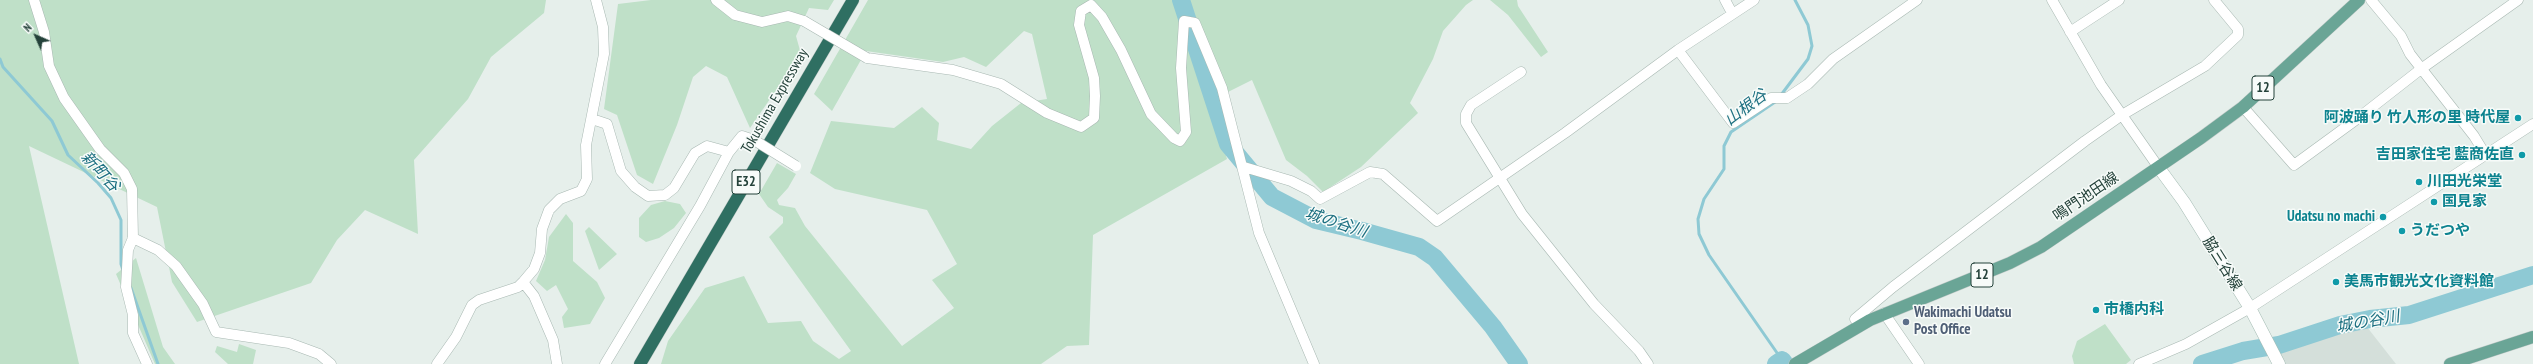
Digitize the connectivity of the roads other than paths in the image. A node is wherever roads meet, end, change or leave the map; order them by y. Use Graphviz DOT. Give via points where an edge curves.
graph roads {
  1 [pos="34,0"];
  2 [pos="596,0"];
  3 [pos="716,0"];
  4 [pos="853,0"];
  5 [pos="1725,0"];
  6 [pos="1754,0"];
  7 [pos="1917,0"];
  8 [pos="2052,0"];
  9 [pos="2119,0"];
  10 [pos="2214,0"];
  11 [pos="2359,0"];
  12 [pos="2371,0"];
  13 [pos="2518,0"];
  14 [pos="1732,13"];
  15 [pos="2070,32"];
  16 [pos="1678,50"];
  17 [pos="2420,69"];
  18 [pos="1521,72"];
  19 [pos="2243,107"];
  20 [pos="2122,115"];
  21 [pos="592,119"];
  22 [pos="2533,124"];
  23 [pos="729,152"];
  24 [pos="2485,154"];
  25 [pos="796,166"];
  26 [pos="1244,167"];
  27 [pos="2159,168"];
  28 [pos="1500,178"];
  29 [pos="133,238"];
  30 [pos="523,282"];
  31 [pos="2250,308"];
  32 [pos="1884,313"];
  33 [pos="1860,325"];
  34 [pos="2533,337"];
  35 [pos="2275,359"];
  36 [pos="147,364"];
  37 [pos="331,364"];
  38 [pos="437,364"];
  39 [pos="557,364"];
  40 [pos="605,364"];
  41 [pos="640,364"];
  42 [pos="1314,364"];
  43 [pos="1648,364"];
  44 [pos="1795,364"];
  45 [pos="1919,364"];
  46 [pos="2139,364"];
  47 [pos="2450,364"];
  1 -- 29 [label="street" via="44,32 49,66 64,98 100,149 124,173 132,189"];
  2 -- 21 [label="street" via="603,27 604,54"];
  3 -- 26 [label="street, bridge" via="735,15 762,22 788,16 804,21 867,58 953,70 1000,84 1064,122 1082,127 1094,118 1096,96 1094,78 1079,25 1081,11 1091,5 1102,17 1121,50 1151,114 1180,141 1186,132 1181,68 1184,21 1195,23 1222,88"];
  4 -- 41 [label="highway, Tokushima Expressway / E32"];
  5 -- 14 [label="street"];
  6 -- 14 [label="street"];
  7 -- 16 [label="street" via="1833,59 1808,84 1787,98 1771,98 1732,123"];
  8 -- 15 [label="street"];
  9 -- 15 [label="street"];
  10 -- 20 [label="street" via="2238,29 2238,35 2205,66"];
  11 -- 19 [label="main road, 鳴門池田線 / 12"];
  12 -- 17 [label="street" via="2401,36"];
  13 -- 17 [label="street"];
  14 -- 16 [label="street"];
  15 -- 20 [label="street"];
  16 -- 28 [label="street"];
  17 -- 19 [label="street" via="2294,165"];
  17 -- 24 [label="street" via="2474,136"];
  18 -- 28 [label="street" via="1471,105 1466,114 1466,123"];
  19 -- 27 [label="main road, 鳴門池田線 / 12"];
  20 -- 27 [label="street"];
  20 -- 33 [label="street" via="1893,287 1856,319"];
  21 -- 23 [label="street" via="607,124 621,171 635,187 648,196 665,195 674,188 695,153 707,146"];
  21 -- 30 [label="street" via="586,145 587,179 581,191 560,199 549,210 542,230 540,253 534,269"];
  22 -- 24 [label="street"];
  23 -- 25 [label="street, bridge" via="742,136 754,140"];
  23 -- 40 [label="street" via="700,206"];
  24 -- 31 [label="street"];
  26 -- 28 [label="street" via="1291,181 1311,191 1320,199 1370,172 1383,174 1436,221"];
  26 -- 42 [label="street" via="1259,233"];
  27 -- 31 [label="main road, 脇三谷線" via="2184,202"];
  27 -- 32 [label="main road, 鳴門池田線 / 12" via="2041,247 2010,263"];
  28 -- 43 [label="street" via="1522,214 1594,304 1639,351"];
  29 -- 36 [label="street" via="128,250 126,278 133,315 133,333"];
  29 -- 37 [label="street" via="158,250 176,266 203,304 216,332 289,343 319,354"];
  30 -- 38 [label="street" via="518,287 479,300 472,305 456,336"];
  30 -- 39 [label="street" via="534,296 553,340"];
  31 -- 35 [label="main road, 脇三谷線"];
  31 -- 46 [label="street" via="2186,344"];
  32 -- 33 [label="main road, 鳴門池田線 / 12"];
  32 -- 45 [label="street"];
  33 -- 44 [label="main road, 鳴門池田線 / 12"];
  34 -- 47 [label="main road"];
}
